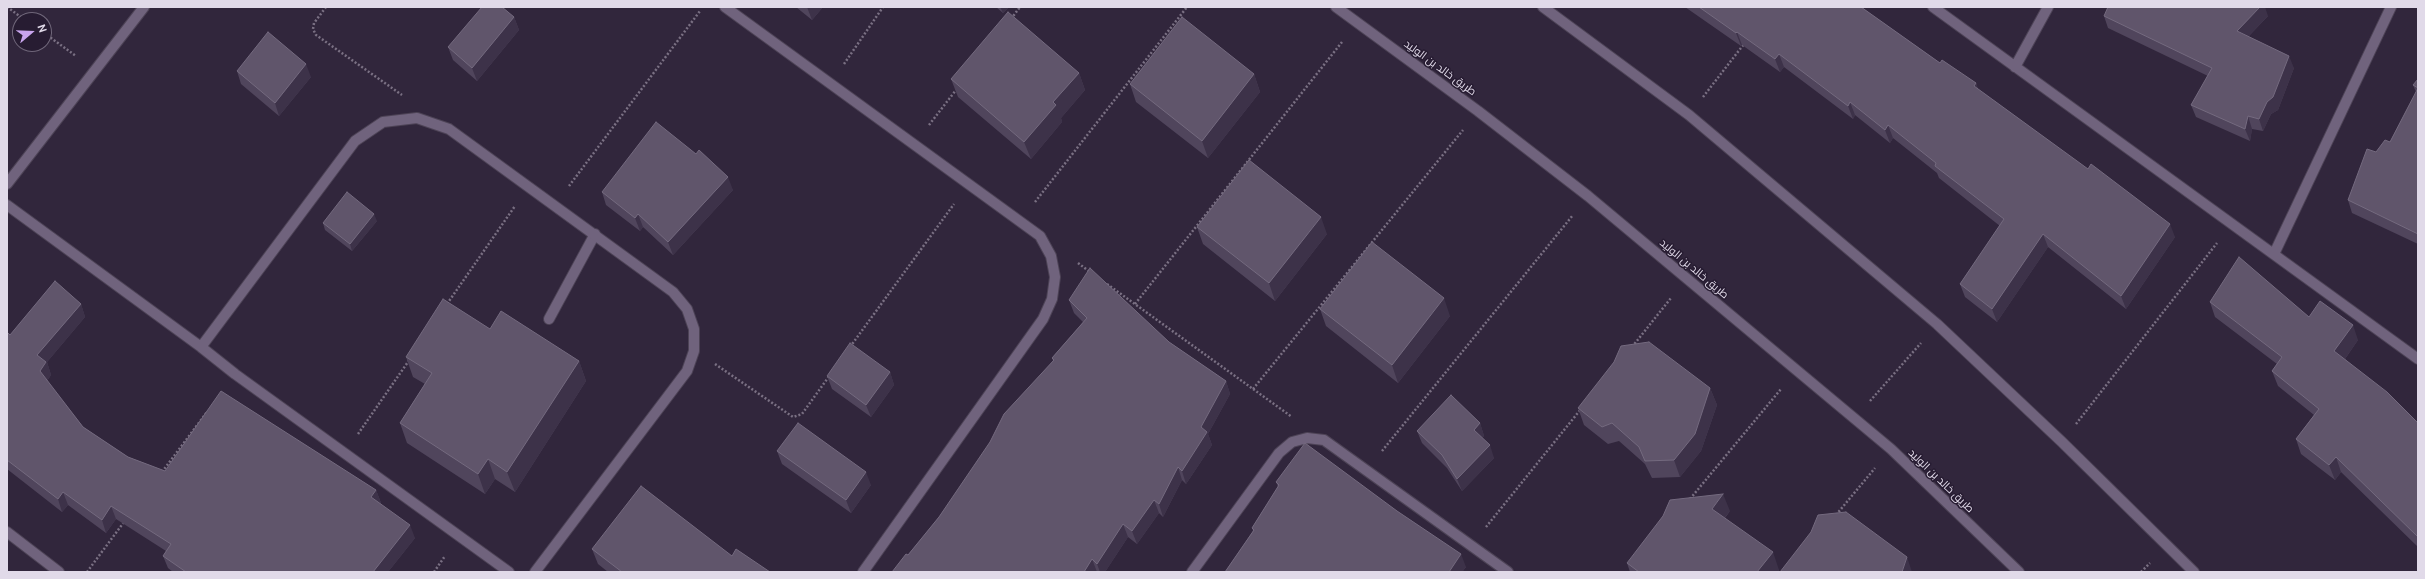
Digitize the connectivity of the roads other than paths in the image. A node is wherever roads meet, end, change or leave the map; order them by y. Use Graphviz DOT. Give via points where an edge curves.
graph roads {
  1 [pos="144,7"];
  2 [pos="726,7"];
  3 [pos="1336,7"];
  4 [pos="1543,7"];
  5 [pos="1933,7"];
  6 [pos="2048,7"];
  7 [pos="2391,7"];
  8 [pos="2015,67"];
  9 [pos="7,184"];
  10 [pos="7,205"];
  11 [pos="595,234"];
  12 [pos="2274,254"];
  13 [pos="549,319"];
  14 [pos="201,347"];
  15 [pos="2418,359"];
  16 [pos="7,532"];
  17 [pos="59,572"];
  18 [pos="509,572"];
  19 [pos="535,572"];
  20 [pos="863,572"];
  21 [pos="1192,572"];
  22 [pos="1508,572"];
  23 [pos="2019,572"];
  24 [pos="2194,572"];
  1 -- 9 [label="street"];
  2 -- 20 [label="street" via="1040,236 1051,256 1055,277 1052,299 1043,319"];
  3 -- 23 [label="street, طريق خالد بن الوليد" via="1588,196 1891,449"];
  4 -- 24 [label="street" via="1689,115 1937,324"];
  5 -- 8 [label="street"];
  6 -- 8 [label="street"];
  7 -- 12 [label="street"];
  8 -- 12 [label="street"];
  10 -- 14 [label="street"];
  11 -- 13 [label="street"];
  11 -- 14 [label="street" via="449,129 417,118 383,122 355,141"];
  11 -- 19 [label="street" via="673,292 687,309 694,329 694,350 687,371"];
  12 -- 15 [label="street"];
  14 -- 18 [label="street"];
  16 -- 17 [label="street"];
  21 -- 22 [label="street" via="1279,453 1292,442 1307,438 1324,440"];
}
